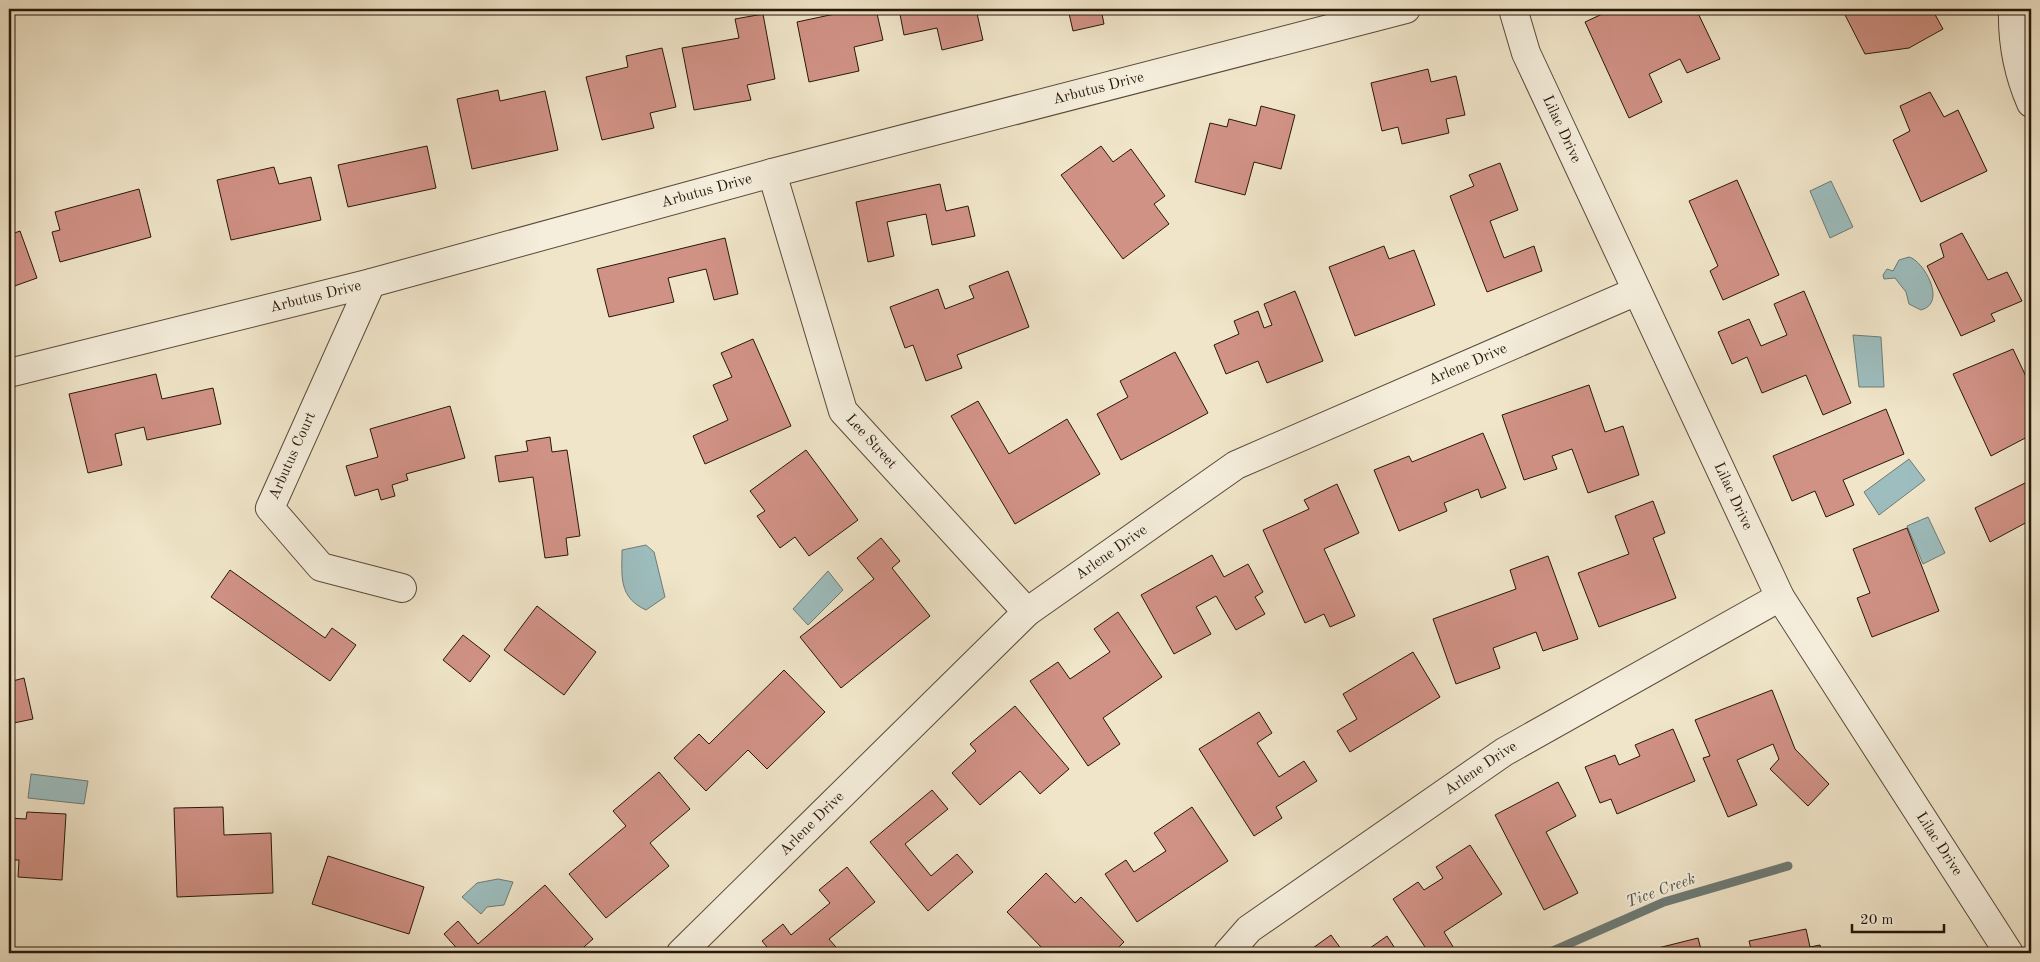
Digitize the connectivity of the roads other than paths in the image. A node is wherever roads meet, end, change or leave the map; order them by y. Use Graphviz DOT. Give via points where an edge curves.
graph roads {
  1 [pos="1406,9"];
  2 [pos="1513,9"];
  3 [pos="2013,9"];
  4 [pos="2031,103"];
  5 [pos="772,173"];
  6 [pos="371,283"];
  7 [pos="1637,290"];
  8 [pos="9,373"];
  9 [pos="402,588"];
  10 [pos="1780,597"];
  11 [pos="1027,612"];
  12 [pos="681,953"];
  13 [pos="1228,953"];
  14 [pos="2009,953"];
  1 -- 5 [label="street, Arbutus Drive"];
  2 -- 7 [label="street, Lilac Drive" via="1526,53"];
  3 -- 4 [label="street" via="2014,51"];
  5 -- 6 [label="street, Arbutus Drive"];
  5 -- 11 [label="street, Lee Street" via="843,411"];
  6 -- 8 [label="street, Arbutus Drive"];
  6 -- 9 [label="street, Arbutus Court" via="270,508 321,567"];
  7 -- 10 [label="street, Lilac Drive"];
  7 -- 11 [label="street, Arlene Drive" via="1236,465"];
  10 -- 13 [label="street, Arlene Drive" via="1504,752 1250,929"];
  10 -- 14 [label="street, Lilac Drive"];
  11 -- 12 [label="street, Arlene Drive"];
}
